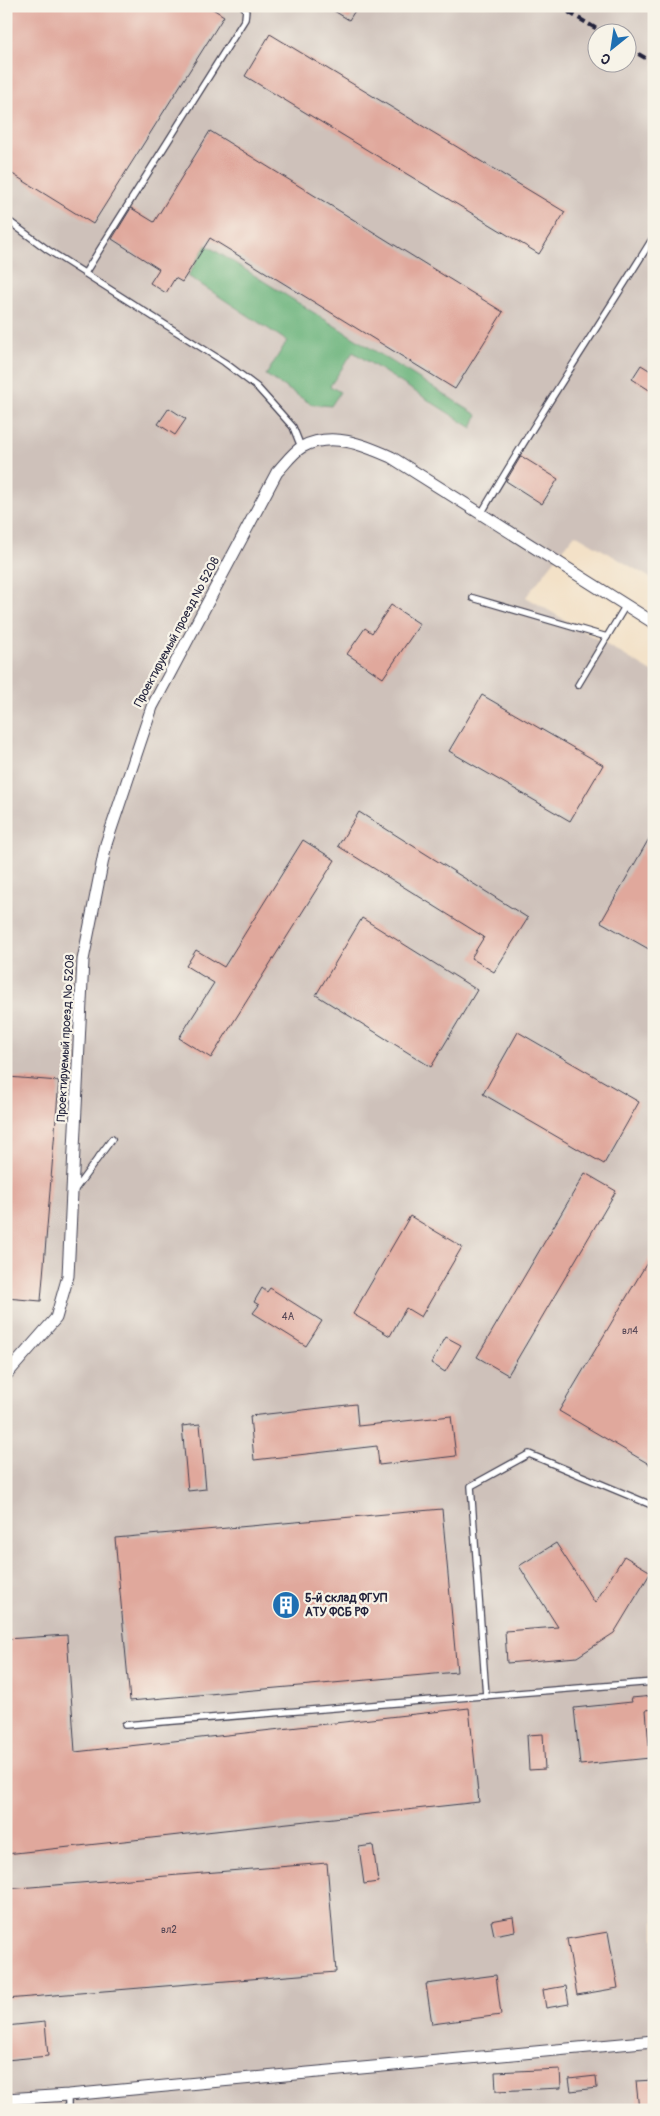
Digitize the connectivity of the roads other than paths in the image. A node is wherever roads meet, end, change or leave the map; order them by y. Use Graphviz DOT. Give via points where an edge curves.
graph roads {
  1 [pos="243,6"];
  2 [pos="6,219"];
  3 [pos="654,236"];
  4 [pos="85,273"];
  5 [pos="301,447"];
  6 [pos="481,514"];
  7 [pos="473,598"];
  8 [pos="626,605"];
  9 [pos="654,623"];
  10 [pos="607,636"];
  11 [pos="578,684"];
  12 [pos="112,1139"];
  13 [pos="72,1194"];
  14 [pos="6,1376"];
  15 [pos="654,1506"];
  16 [pos="654,1682"];
  17 [pos="486,1696"];
  18 [pos="125,1725"];
  19 [pos="654,2041"];
  20 [pos="68,2095"];
  21 [pos="6,2099"];
  22 [pos="68,2110"];
  1 -- 4 [label="lane" via="246,9 245,19"];
  2 -- 4 [label="lane"];
  3 -- 6 [label="lane"];
  4 -- 5 [label="lane" via="224,362 257,387 293,427"];
  5 -- 6 [label="street" via="329,440 361,443 391,457"];
  5 -- 13 [label="street, Проектируемый проезд № 5208" via="278,472 152,707 106,844 83,960"];
  6 -- 8 [label="street"];
  7 -- 10 [label="lane"];
  8 -- 9 [label="street"];
  8 -- 10 [label="lane"];
  10 -- 11 [label="lane"];
  12 -- 13 [label="lane"];
  13 -- 14 [label="street, Проектируемый проезд № 5208" via="68,1276 56,1318"];
  15 -- 17 [label="lane" via="529,1454 471,1486"];
  16 -- 17 [label="lane"];
  17 -- 18 [label="lane"];
  19 -- 20 [label="street"];
  20 -- 21 [label="street"];
  20 -- 22 [label="lane"];
}
